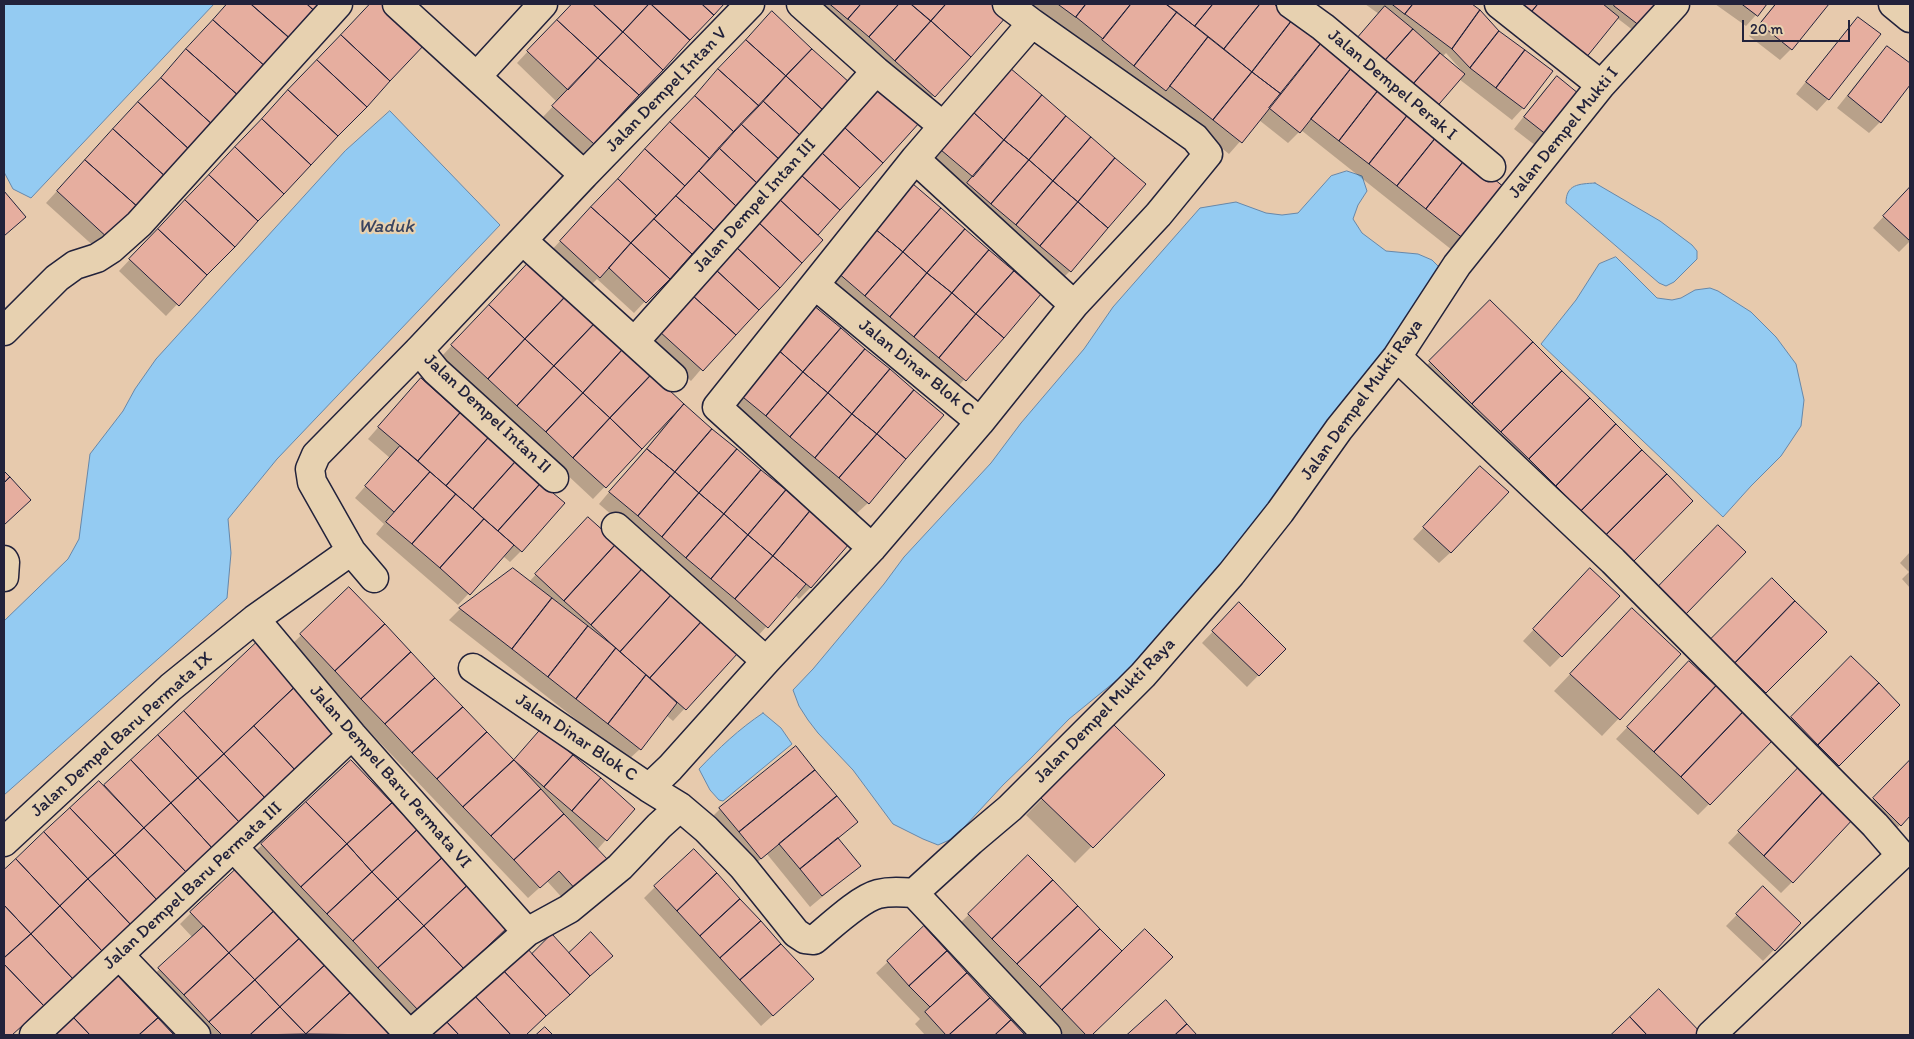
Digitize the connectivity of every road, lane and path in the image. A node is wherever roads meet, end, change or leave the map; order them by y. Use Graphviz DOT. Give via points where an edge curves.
graph roads {
  1 [pos="338,4"];
  2 [pos="397,4"];
  3 [pos="543,4"];
  4 [pos="750,4"];
  5 [pos="801,4"];
  6 [pos="1007,4"];
  7 [pos="1291,4"];
  8 [pos="1499,4"];
  9 [pos="1675,4"];
  10 [pos="1893,4"];
  11 [pos="1910,18"];
  12 [pos="1032,23"];
  13 [pos="876,71"];
  14 [pos="477,76"];
  15 [pos="1601,85"];
  16 [pos="943,126"];
  17 [pos="915,159"];
  18 [pos="1491,166"];
  19 [pos="584,175"];
  20 [pos="524,241"];
  21 [pos="1457,265"];
  22 [pos="815,285"];
  23 [pos="1074,306"];
  24 [pos="4,331"];
  25 [pos="635,341"];
  26 [pos="419,350"];
  27 [pos="1397,357"];
  28 [pos="673,377"];
  29 [pos="980,422"];
  30 [pos="554,478"];
  31 [pos="616,528"];
  32 [pos="872,548"];
  33 [pos="351,551"];
  34 [pos="374,578"];
  35 [pos="256,619"];
  36 [pos="766,661"];
  37 [pos="473,668"];
  38 [pos="352,735"];
  39 [pos="649,788"];
  40 [pos="680,807"];
  41 [pos="4,842"];
  42 [pos="234,848"];
  43 [pos="1906,859"];
  44 [pos="914,893"];
  45 [pos="527,932"];
  46 [pos="120,956"];
  47 [pos="34,1035"];
  48 [pos="196,1035"];
  49 [pos="410,1035"];
  50 [pos="1047,1035"];
  51 [pos="1711,1035"];
  1 -- 24 [label="street" via="139,224 111,249 97,258 75,265 57,278"];
  2 -- 14 [label="street"];
  3 -- 14 [label="street"];
  4 -- 19 [label="street, Jalan Dempel Intan V"];
  5 -- 13 [label="street"];
  6 -- 12 [label="street"];
  7 -- 18 [label="street, Jalan Dempel Perak I"];
  8 -- 15 [label="street"];
  9 -- 15 [label="street, Jalan Dempel Mukti I"];
  10 -- 11 [label="street"];
  12 -- 16 [label="street"];
  12 -- 23 [label="street" via="1195,138 1208,154 1158,215"];
  13 -- 16 [label="street"];
  13 -- 25 [label="street, Jalan Dempel Intan III"];
  14 -- 19 [label="street"];
  15 -- 21 [label="street, Jalan Dempel Mukti I"];
  16 -- 17 [label="street"];
  17 -- 22 [label="street"];
  17 -- 23 [label="street"];
  19 -- 20 [label="street, Jalan Dempel Intan V"];
  20 -- 25 [label="street"];
  20 -- 26 [label="street, Jalan Dempel Intan V"];
  21 -- 27 [label="street, Jalan Dempel Mukti Raya"];
  22 -- 29 [label="street, Jalan Dinar Blok C"];
  22 -- 32 [label="street" via="717,408"];
  23 -- 29 [label="street"];
  25 -- 28 [label="street"];
  26 -- 30 [label="street, Jalan Dempel Intan II" via="436,371"];
  26 -- 33 [label="street" via="316,455 310,469 312,482"];
  27 -- 43 [label="street" via="1613,561"];
  27 -- 44 [label="street, Jalan Dempel Mukti Raya" via="1339,429 1232,574 1144,675 1010,808 970,840"];
  29 -- 32 [label="street, Jalan Dinar Blok C"];
  31 -- 36 [label="street"];
  32 -- 36 [label="street, Jalan Dinar Blok C"];
  33 -- 34 [label="street"];
  33 -- 35 [label="street, Jalan Dempel Baru Permata IX"];
  35 -- 38 [label="street, Jalan Dempel Baru Permata VI"];
  35 -- 41 [label="street, Jalan Dempel Baru Permata IX" via="171,687"];
  36 -- 39 [label="street, Jalan Dinar Blok C"];
  37 -- 39 [label="street, Jalan Dinar Blok C"];
  38 -- 42 [label="street, Jalan Dempel Baru Permata III"];
  38 -- 45 [label="street, Jalan Dempel Baru Permata VI"];
  39 -- 40 [label="street, Jalan Dinar Blok C"];
  40 -- 44 [label="street" via="743,867 796,933 805,938 814,940 877,894"];
  40 -- 45 [label="street" via="620,866 569,909"];
  42 -- 46 [label="street, Jalan Dempel Baru Permata III"];
  42 -- 49 [label="street"];
  43 -- 51 [label="street"];
  44 -- 50 [label="street"];
  45 -- 49 [label="street"];
  46 -- 47 [label="street, Jalan Dempel Baru Permata III"];
  46 -- 48 [label="street"];
}
